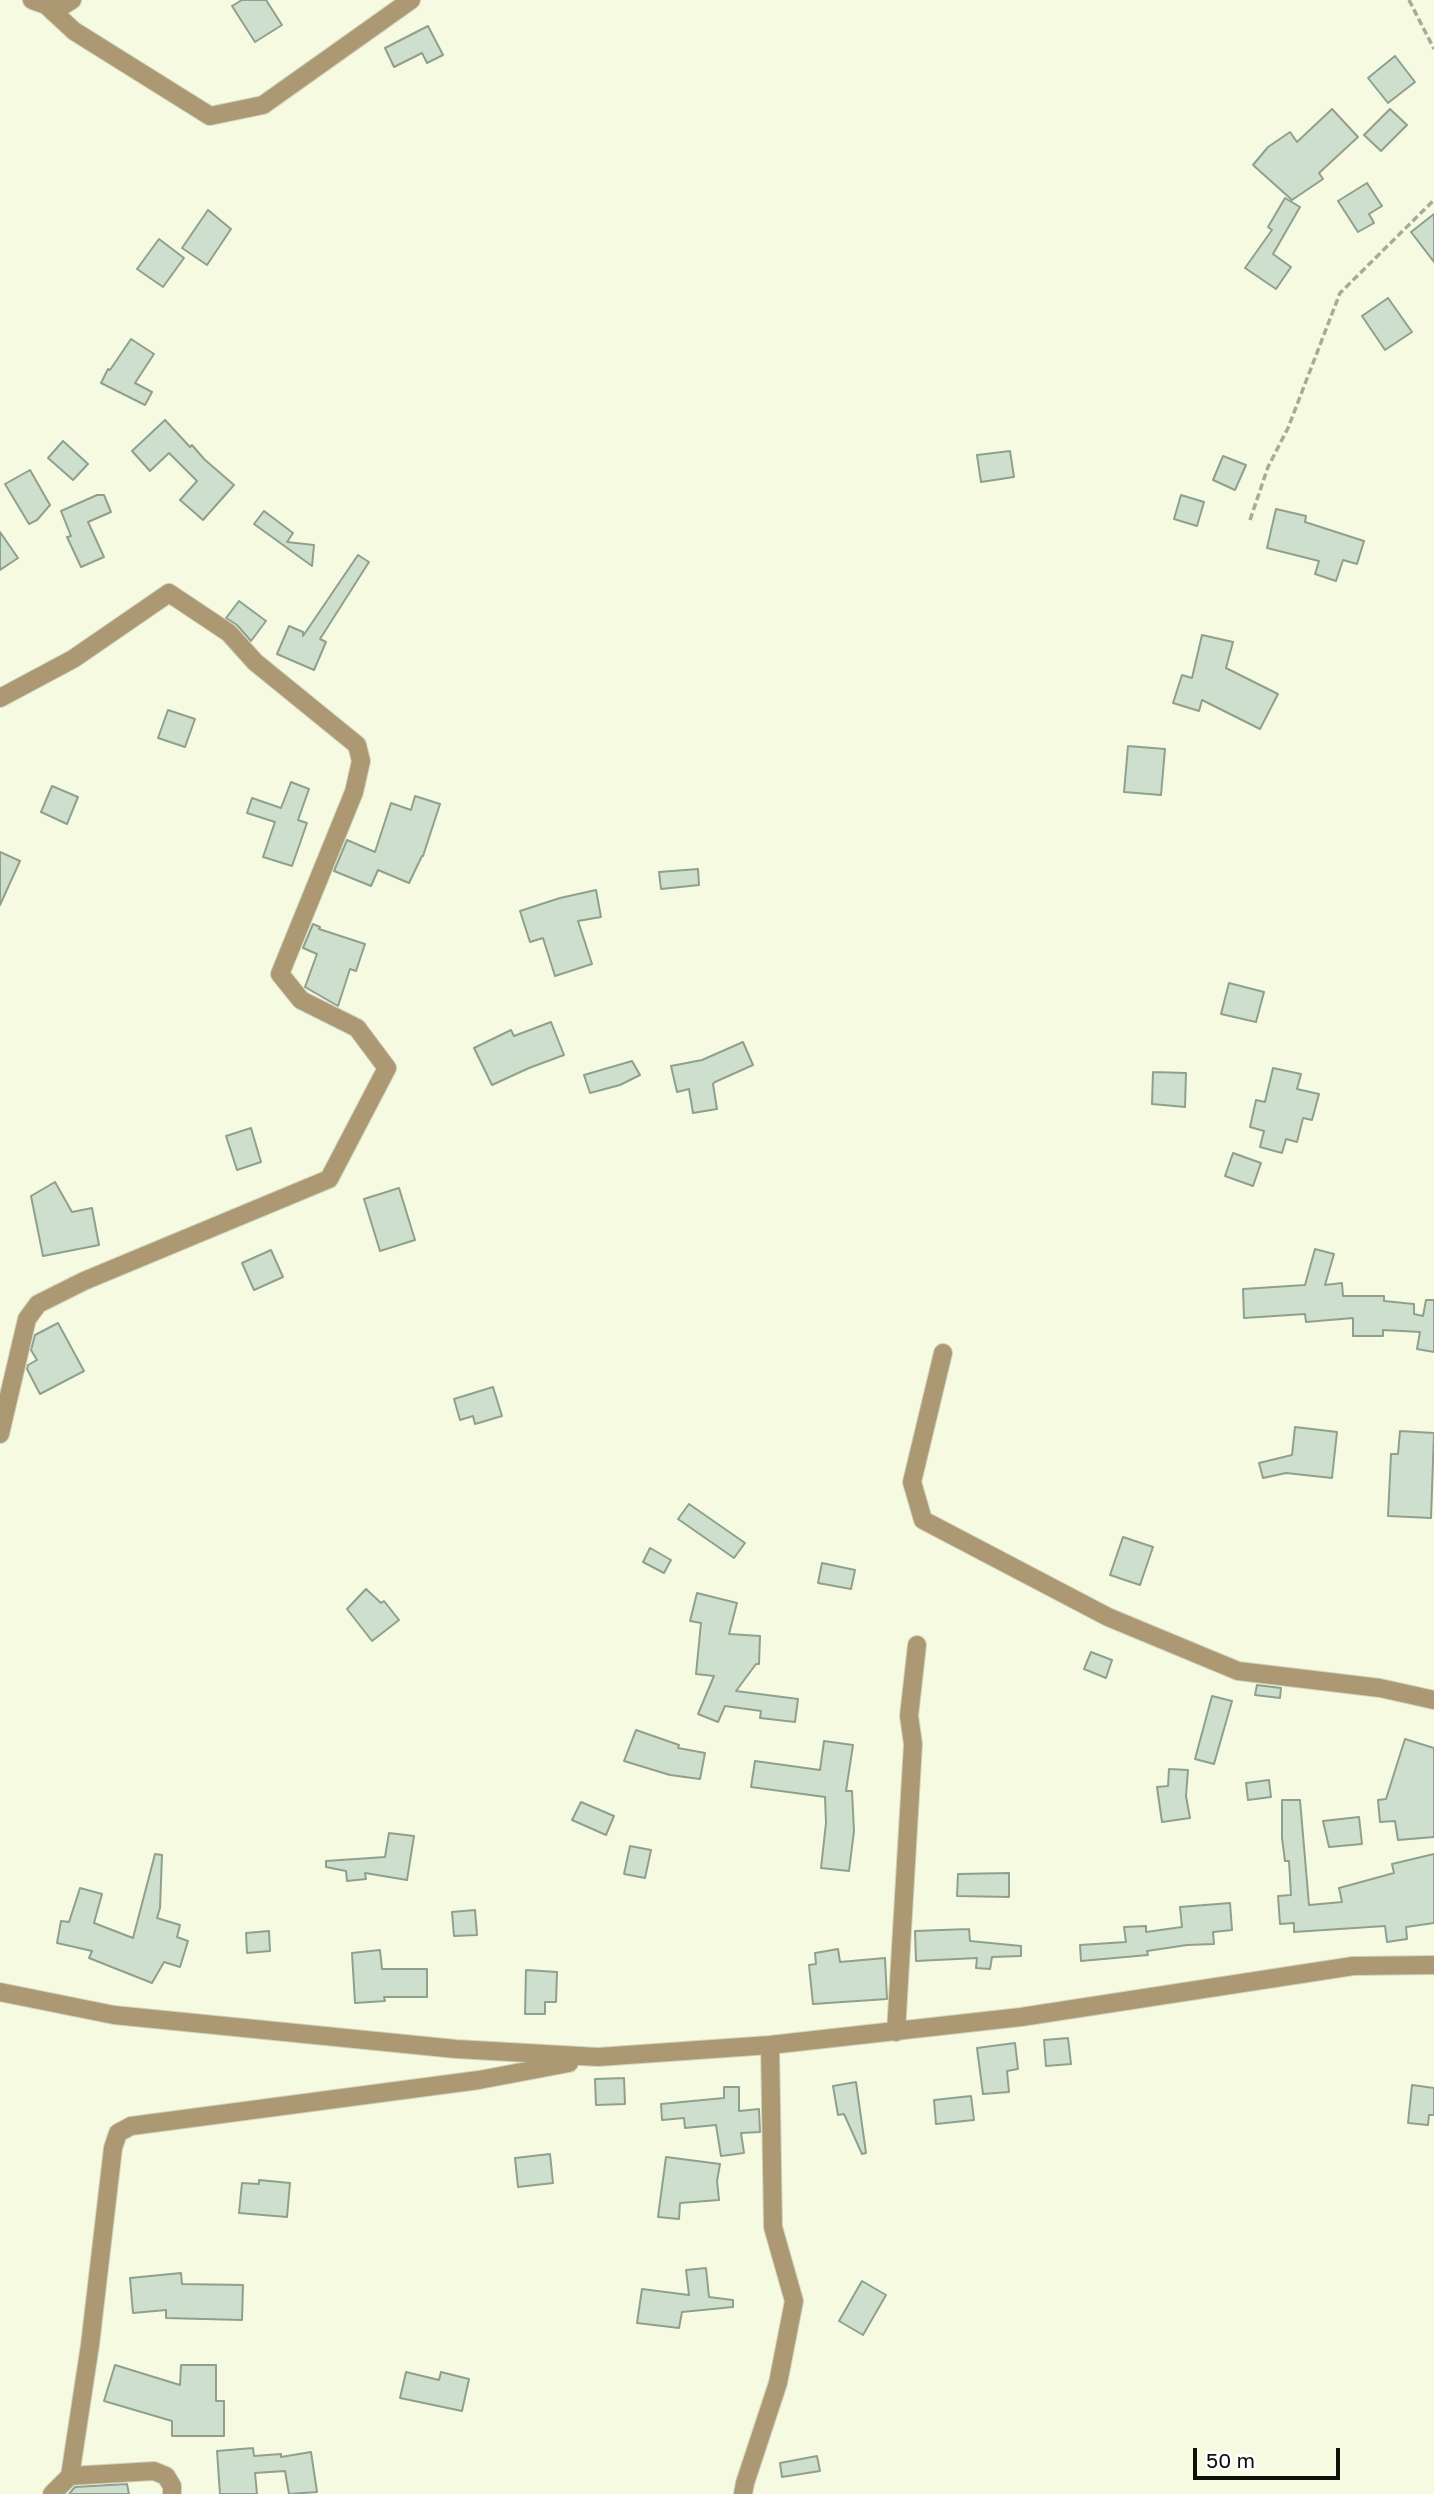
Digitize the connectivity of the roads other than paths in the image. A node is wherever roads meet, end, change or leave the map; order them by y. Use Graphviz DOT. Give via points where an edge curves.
graph roads {
  1 [pos="32,0"];
  2 [pos="72,0"];
  3 [pos="411,0"];
  4 [pos="53,12"];
  5 [pos="0,698"];
  6 [pos="943,1353"];
  7 [pos="0,1434"];
  8 [pos="917,1646"];
  9 [pos="1434,1700"];
  10 [pos="1434,1965"];
  11 [pos="0,1992"];
  12 [pos="896,2032"];
  13 [pos="770,2045"];
  14 [pos="598,2057"];
  15 [pos="69,2476"];
  16 [pos="52,2494"];
  17 [pos="172,2494"];
  18 [pos="744,2494"];
  1 -- 4 [label="street"];
  2 -- 4 [label="street"];
  3 -- 4 [label="street" via="263,105 210,116 74,31"];
  5 -- 7 [label="street" via="73,659 169,593 229,633 255,662 358,746 361,761 354,792 280,974 300,1000 357,1028 387,1068 329,1179 38,1304 27,1320"];
  6 -- 9 [label="street" via="912,1482 923,1520 1108,1617 1238,1671 1380,1688"];
  8 -- 12 [label="street" via="909,1716 913,1744"];
  10 -- 12 [label="street" via="1353,1966"];
  11 -- 14 [label="street" via="114,2015 456,2049"];
  12 -- 13 [label="street"];
  13 -- 14 [label="street"];
  13 -- 18 [label="street" via="773,2227 794,2301 778,2383"];
  14 -- 15 [label="street" via="478,2080 131,2126 118,2133"];
  15 -- 16 [label="street"];
  15 -- 17 [label="street" via="155,2471 166,2476"];
}
